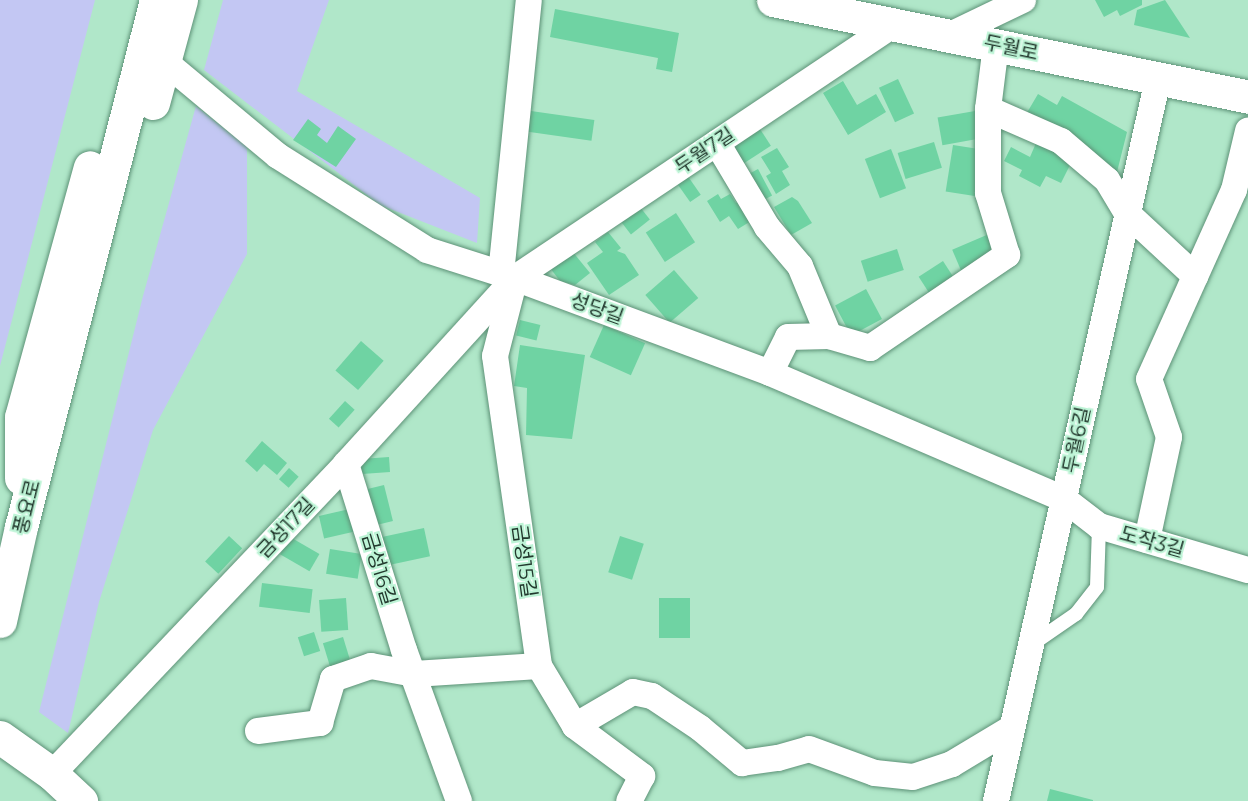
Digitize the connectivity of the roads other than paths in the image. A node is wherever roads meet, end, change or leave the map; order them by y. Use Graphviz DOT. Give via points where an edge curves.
graph roads {
  1 [pos="136,0"];
  2 [pos="156,0"];
  3 [pos="181,0"];
  4 [pos="529,0"];
  5 [pos="773,0"];
  6 [pos="1023,0"];
  7 [pos="895,24"];
  8 [pos="950,35"];
  9 [pos="996,45"];
  10 [pos="164,61"];
  11 [pos="1158,79"];
  12 [pos="1248,97"];
  13 [pos="988,109"];
  14 [pos="1248,131"];
  15 [pos="717,143"];
  16 [pos="1127,213"];
  17 [pos="508,276"];
  18 [pos="1195,276"];
  19 [pos="829,336"];
  20 [pos="770,373"];
  21 [pos="346,464"];
  22 [pos="1064,499"];
  23 [pos="1099,526"];
  24 [pos="20,531"];
  25 [pos="1147,540"];
  26 [pos="0,561"];
  27 [pos="1248,570"];
  28 [pos="0,621"];
  29 [pos="1030,646"];
  30 [pos="538,666"];
  31 [pos="414,674"];
  32 [pos="575,726"];
  33 [pos="1012,728"];
  34 [pos="258,731"];
  35 [pos="0,737"];
  36 [pos="52,774"];
  37 [pos="81,801"];
  38 [pos="459,801"];
  39 [pos="629,801"];
  40 [pos="996,801"];
  1 -- 24 [label="main road" via="21,417"];
  2 -- 24 [label="main road, 풍요로"];
  3 -- 10 [label="main road"];
  4 -- 17 [label="street, 금성15길"];
  5 -- 7 [label="main road, 두월로"];
  6 -- 8 [label="street"];
  7 -- 8 [label="main road, 두월로"];
  7 -- 15 [label="street, 두월7길"];
  8 -- 9 [label="main road, 두월로"];
  9 -- 11 [label="main road, 두월로"];
  9 -- 13 [label="street"];
  10 -- 17 [label="street, 성당길" via="278,156 427,250"];
  10 -- 24 [label="main road" via="70,422"];
  11 -- 12 [label="main road, 두월로"];
  11 -- 16 [label="street, 두월6길"];
  13 -- 16 [label="street" via="1061,141 1107,180"];
  13 -- 19 [label="street" via="988,193 1007,255 870,348"];
  14 -- 18 [label="street" via="1234,190"];
  15 -- 17 [label="street, 두월7길"];
  15 -- 19 [label="street" via="767,227 800,266"];
  16 -- 18 [label="street"];
  16 -- 22 [label="street, 두월6길"];
  17 -- 20 [label="street, 성당길"];
  17 -- 21 [label="street, 금성17길"];
  17 -- 30 [label="street, 금성15길" via="495,356"];
  18 -- 25 [label="street" via="1149,379 1169,437"];
  19 -- 20 [label="street" via="788,337"];
  20 -- 22 [label="street, 성당길"];
  21 -- 31 [label="street, 금성16길"];
  21 -- 36 [label="street, 금성17길"];
  22 -- 23 [label="street, 도작3길"];
  22 -- 29 [label="street, 두월6길"];
  23 -- 25 [label="street, 도작3길"];
  23 -- 29 [label="lane" via="1097,586 1076,614"];
  24 -- 26 [label="main road"];
  24 -- 28 [label="main road, 풍요로"];
  25 -- 27 [label="street, 도작3길"];
  29 -- 33 [label="street, 두월6길"];
  30 -- 31 [label="street"];
  30 -- 32 [label="street, 금성15길"];
  31 -- 34 [label="street" via="371,666 333,679 320,723"];
  31 -- 38 [label="street, 금성16길"];
  32 -- 33 [label="street" via="633,692 652,696 742,763 810,749 875,773 913,777 952,764"];
  32 -- 39 [label="street, 금성15길" via="642,776"];
  33 -- 40 [label="street, 두월6길"];
  35 -- 36 [label="main road"];
  36 -- 37 [label="main road"];
}
